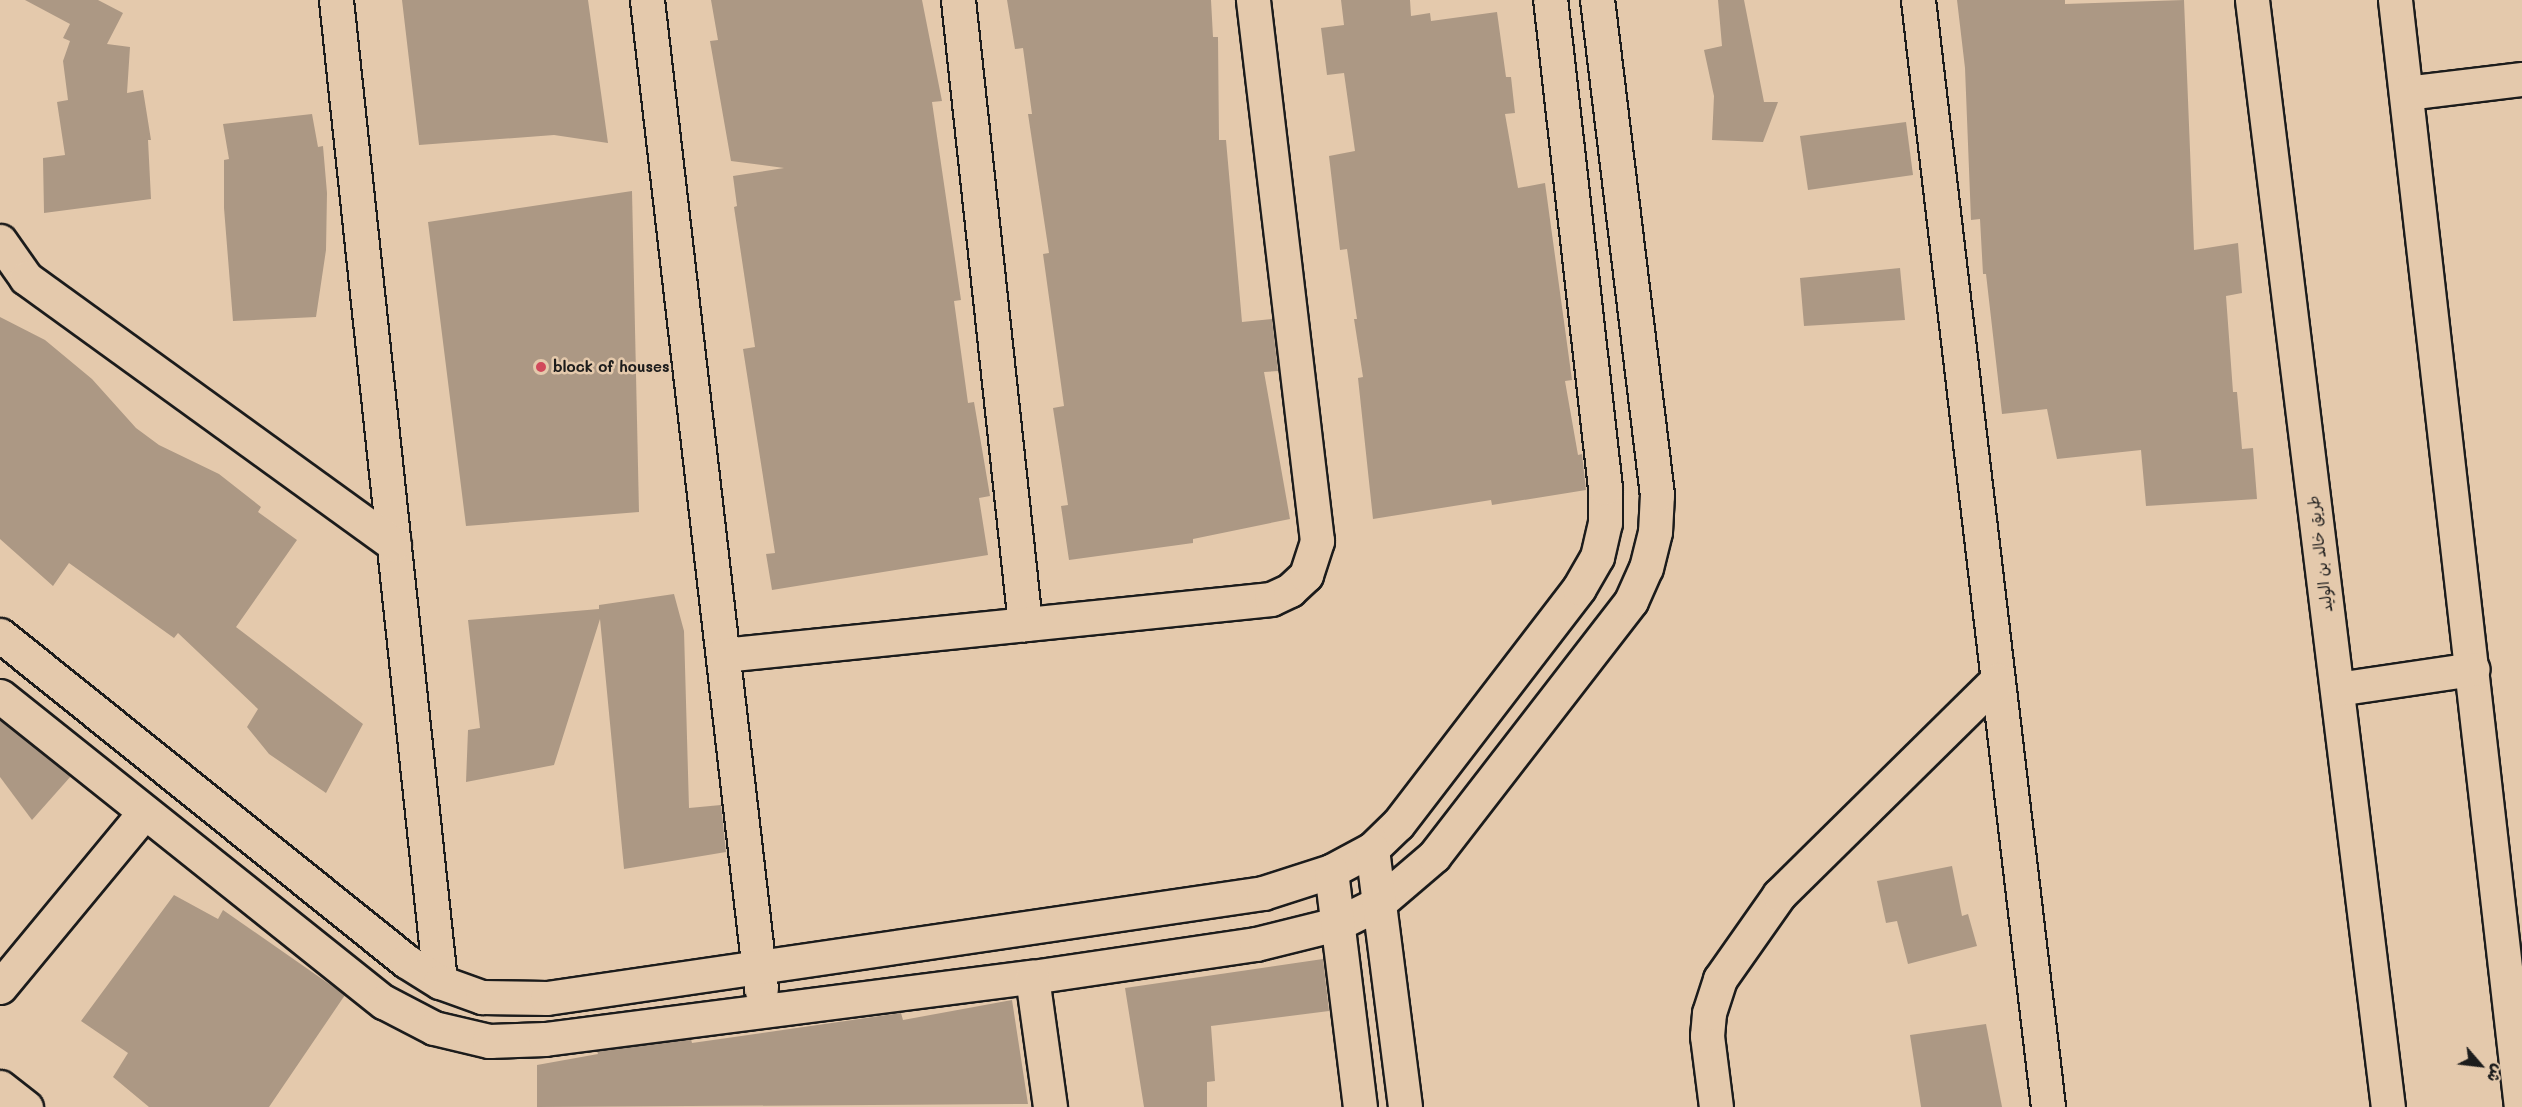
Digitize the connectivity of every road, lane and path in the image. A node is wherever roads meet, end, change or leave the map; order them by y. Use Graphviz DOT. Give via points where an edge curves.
graph roads {
  1 [pos="336,0"];
  2 [pos="647,0"];
  3 [pos="958,0"];
  4 [pos="1253,0"];
  5 [pos="1550,0"];
  6 [pos="1597,0"];
  7 [pos="1918,0"];
  8 [pos="2252,0"];
  9 [pos="2395,0"];
  10 [pos="2522,79"];
  11 [pos="2406,93"];
  12 [pos="0,241"];
  13 [pos="394,544"];
  14 [pos="1025,624"];
  15 [pos="0,635"];
  16 [pos="723,655"];
  17 [pos="2473,669"];
  18 [pos="1998,680"];
  19 [pos="2337,689"];
  20 [pos="0,696"];
  21 [pos="146,812"];
  22 [pos="1372,849"];
  23 [pos="1331,871"];
  24 [pos="1379,903"];
  25 [pos="1337,924"];
  26 [pos="759,968"];
  27 [pos="1032,977"];
  28 [pos="441,982"];
  29 [pos="0,987"];
  30 [pos="764,1012"];
  31 [pos="0,1087"];
  32 [pos="26,1107"];
  33 [pos="1050,1107"];
  34 [pos="1360,1107"];
  35 [pos="1405,1107"];
  36 [pos="1716,1107"];
  37 [pos="2048,1107"];
  38 [pos="2388,1107"];
  39 [pos="2521,1107"];
  1 -- 13 [label="street"];
  2 -- 16 [label="street"];
  3 -- 14 [label="street"];
  4 -- 14 [label="street" via="1317,541 1315,555 1306,575 1290,590 1271,599"];
  5 -- 22 [label="street" via="1605,488 1605,523 1597,557 1579,588 1398,824"];
  6 -- 24 [label="street" via="1657,495 1655,532 1646,568 1631,601 1434,856"];
  7 -- 18 [label="street"];
  8 -- 19 [label="street, طريق خالد بن الوليد"];
  9 -- 11 [label="street"];
  10 -- 11 [label="street"];
  11 -- 17 [label="street"];
  12 -- 13 [label="street" via="26,278"];
  13 -- 28 [label="street"];
  14 -- 16 [label="street"];
  15 -- 28 [label="street" via="406,961"];
  16 -- 26 [label="street"];
  17 -- 19 [label="street"];
  17 -- 39 [label="street"];
  18 -- 36 [label="street" via="1787,887 1726,971 1709,1013 1707,1036"];
  18 -- 37 [label="street"];
  19 -- 38 [label="street, طريق خالد بن الوليد"];
  20 -- 21 [label="street"];
  21 -- 29 [label="street"];
  21 -- 30 [label="street" via="384,1002 434,1028 489,1041 545,1039"];
  22 -- 23 [label="street"];
  22 -- 24 [label="street"];
  23 -- 25 [label="street"];
  23 -- 26 [label="street" via="1263,893"];
  24 -- 25 [label="street"];
  24 -- 35 [label="street"];
  25 -- 27 [label="street" via="1256,944"];
  25 -- 34 [label="street"];
  26 -- 28 [label="street" via="547,998 482,997"];
  26 -- 30 [label="street"];
  27 -- 30 [label="street"];
  27 -- 33 [label="street"];
  31 -- 32 [label="street"];
}
